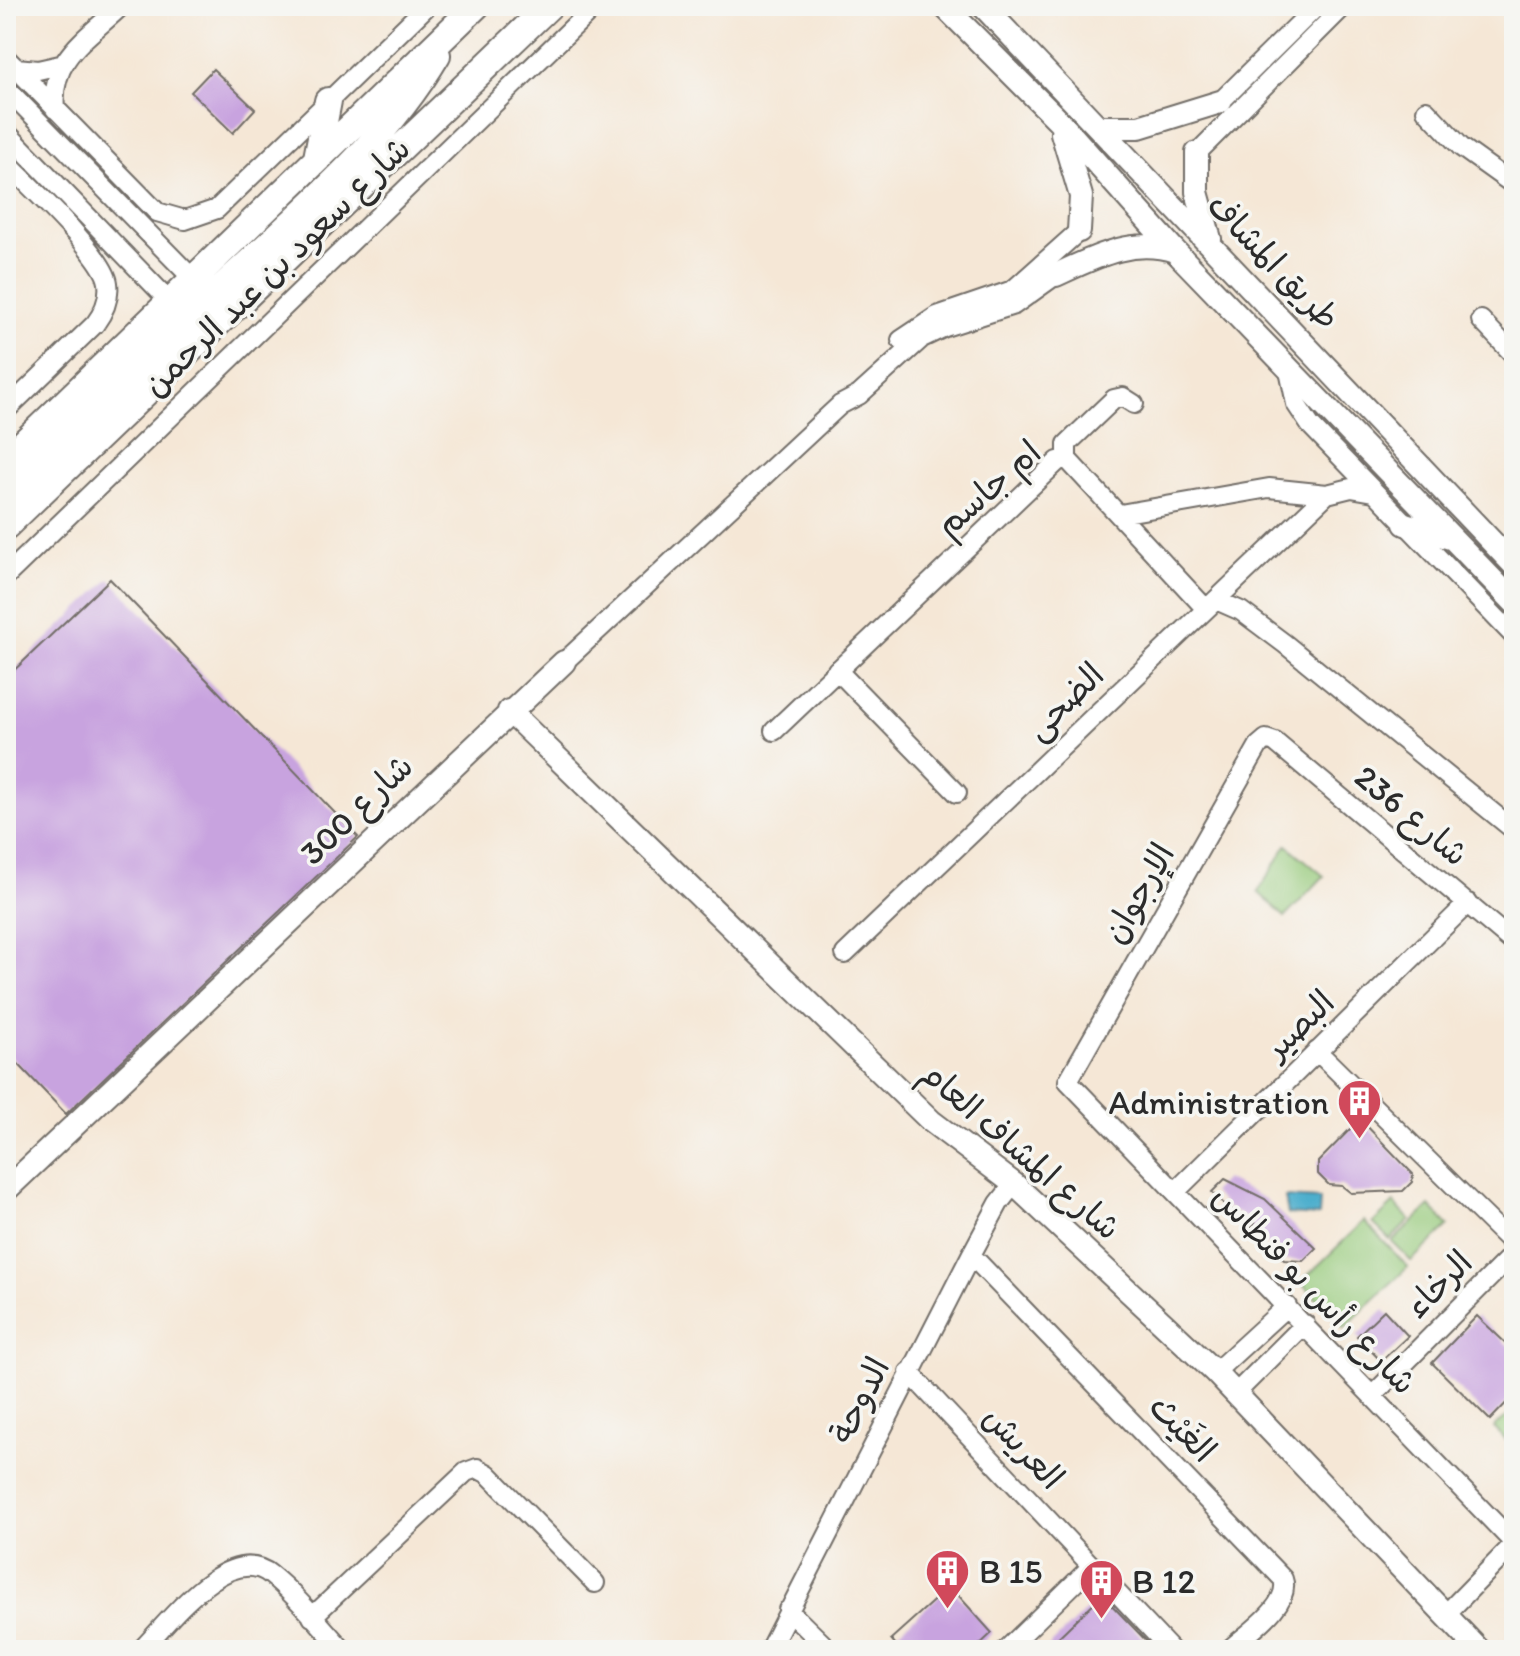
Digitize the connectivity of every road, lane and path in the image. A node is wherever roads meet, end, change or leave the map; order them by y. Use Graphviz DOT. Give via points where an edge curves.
graph roads {
  1 [pos="121,6"];
  2 [pos="427,6"];
  3 [pos="476,6"];
  4 [pos="549,6"];
  5 [pos="595,6"];
  6 [pos="944,6"];
  7 [pos="983,6"];
  8 [pos="1317,6"];
  9 [pos="1344,6"];
  10 [pos="533,17"];
  11 [pos="454,28"];
  12 [pos="11,63"];
  13 [pos="60,65"];
  14 [pos="6,88"];
  15 [pos="328,101"];
  16 [pos="1220,102"];
  17 [pos="55,109"];
  18 [pos="1426,110"];
  19 [pos="1058,120"];
  20 [pos="72,126"];
  21 [pos="1100,127"];
  22 [pos="6,132"];
  23 [pos="1197,153"];
  24 [pos="317,158"];
  25 [pos="6,162"];
  26 [pos="81,163"];
  27 [pos="1514,185"];
  28 [pos="1079,231"];
  29 [pos="1213,248"];
  30 [pos="1175,251"];
  31 [pos="1056,275"];
  32 [pos="210,297"];
  33 [pos="187,320"];
  34 [pos="1481,320"];
  35 [pos="1514,355"];
  36 [pos="1288,366"];
  37 [pos="1134,404"];
  38 [pos="840,405"];
  39 [pos="6,410"];
  40 [pos="1331,447"];
  41 [pos="1067,459"];
  42 [pos="6,460"];
  43 [pos="1374,492"];
  44 [pos="1327,494"];
  45 [pos="6,496"];
  46 [pos="1120,514"];
  47 [pos="1405,524"];
  48 [pos="6,526"];
  49 [pos="1454,539"];
  50 [pos="1514,565"];
  51 [pos="6,576"];
  52 [pos="1514,602"];
  53 [pos="1211,604"];
  54 [pos="1514,636"];
  55 [pos="564,662"];
  56 [pos="837,670"];
  57 [pos="509,711"];
  58 [pos="774,731"];
  59 [pos="1266,739"];
  60 [pos="957,793"];
  61 [pos="1514,830"];
  62 [pos="1468,903"];
  63 [pos="1514,943"];
  64 [pos="845,954"];
  65 [pos="1317,1051"];
  66 [pos="1068,1081"];
  67 [pos="1014,1184"];
  68 [pos="6,1190"];
  69 [pos="1176,1191"];
  70 [pos="1514,1245"];
  71 [pos="1514,1253"];
  72 [pos="971,1255"];
  73 [pos="1287,1306"];
  74 [pos="1305,1324"];
  75 [pos="909,1372"];
  76 [pos="1215,1372"];
  77 [pos="1236,1393"];
  78 [pos="1373,1395"];
  79 [pos="1514,1544"];
  80 [pos="1092,1566"];
  81 [pos="595,1583"];
  82 [pos="788,1610"];
  83 [pos="1445,1615"];
  84 [pos="312,1617"];
  85 [pos="141,1650"];
  86 [pos="343,1650"];
  87 [pos="769,1650"];
  88 [pos="829,1650"];
  89 [pos="1006,1650"];
  90 [pos="1171,1650"];
  91 [pos="1229,1650"];
  92 [pos="1479,1650"];
  1 -- 13 [label="street"];
  2 -- 15 [label="street"];
  3 -- 11 [label="main road, شارع سعود بن عبد الرحمن"];
  4 -- 10 [label="main road, شارع سعود بن عبد الرحمن"];
  5 -- 51 [label="street, شارع سعود بن عبد الرحمن"];
  6 -- 19 [label="street, طريق المشاف"];
  7 -- 21 [label="street, طريق المشاف"];
  8 -- 16 [label="street"];
  9 -- 23 [label="street"];
  10 -- 32 [label="main road, شارع سعود بن عبد الرحمن"];
  11 -- 24 [label="main road, شارع سعود بن عبد الرحمن"];
  11 -- 32 [label="main road" via="389,125"];
  12 -- 13 [label="street" via="38,70"];
  12 -- 17 [label="street"];
  13 -- 17 [label="street"];
  14 -- 26 [label="street"];
  15 -- 20 [label="street" via="217,209 185,220 157,212"];
  15 -- 24 [label="main road"];
  16 -- 21 [label="street" via="1139,127"];
  17 -- 20 [label="street"];
  18 -- 27 [label="street" via="1461,147"];
  19 -- 28 [label="street" via="1078,181"];
  19 -- 30 [label="street, طريق المشاف"];
  20 -- 26 [label="street"];
  21 -- 29 [label="street, طريق المشاف"];
  22 -- 33 [label="street"];
  23 -- 29 [label="street" via="1199,201"];
  24 -- 32 [label="main road, شارع سعود بن عبد الرحمن"];
  25 -- 39 [label="street" via="103,268 107,296 104,312 83,338"];
  26 -- 32 [label="street"];
  28 -- 38 [label="street" via="1013,290 913,329 856,382"];
  29 -- 50 [label="street, طريق المشاف"];
  30 -- 31 [label="street" via="1151,245 1125,247"];
  30 -- 36 [label="street, طريق المشاف"];
  31 -- 38 [label="street" via="1014,305 922,338 859,395"];
  32 -- 33 [label="main road, شارع سعود بن عبد الرحمن"];
  32 -- 33 [label="main road" via="203,317"];
  33 -- 42 [label="main road, شارع سعود بن عبد الرحمن"];
  33 -- 45 [label="main road"];
  33 -- 48 [label="main road, شارع سعود بن عبد الرحمن"];
  34 -- 35 [label="street"];
  36 -- 40 [label="street, طريق المشاف" via="1296,404"];
  36 -- 49 [label="street, طريق المشاف"];
  37 -- 41 [label="street" via="1123,397 1114,399 1067,444"];
  38 -- 55 [label="street, شارع 300"];
  40 -- 43 [label="street, طريق المشاف"];
  40 -- 44 [label="street" via="1334,475"];
  41 -- 46 [label="street, ام جاسم"];
  41 -- 56 [label="street, ام جاسم" via="1058,461"];
  43 -- 44 [label="street" via="1351,488"];
  43 -- 47 [label="street, طريق المشاف"];
  44 -- 46 [label="street" via="1269,488"];
  44 -- 53 [label="street, الضحى"];
  46 -- 53 [label="street, ام جاسم"];
  47 -- 49 [label="street"];
  47 -- 54 [label="street, طريق المشاف"];
  49 -- 52 [label="street, طريق المشاف"];
  53 -- 61 [label="street, ام جاسم" via="1241,611"];
  53 -- 64 [label="street, الضحى"];
  55 -- 57 [label="street, شارع 300"];
  56 -- 58 [label="street, ام جاسم"];
  56 -- 60 [label="street"];
  57 -- 67 [label="street, شارع المشاف العام" via="931,1121"];
  57 -- 68 [label="street, شارع 300"];
  59 -- 62 [label="street, شارع 236"];
  59 -- 66 [label="street, الإرجوان"];
  62 -- 63 [label="street, شارع 236"];
  62 -- 65 [label="street, البصير"];
  65 -- 69 [label="street, البصير"];
  65 -- 70 [label="street"];
  66 -- 69 [label="street, شارع رأس بو فنطاس"];
  67 -- 72 [label="street, الدوحة"];
  67 -- 76 [label="street, شارع المشاف العام"];
  69 -- 73 [label="street, شارع رأس بو فنطاس"];
  71 -- 78 [label="street, الرخاء"];
  72 -- 75 [label="street, الدوحة"];
  72 -- 91 [label="street, الغَيْث" via="1283,1579 1281,1600"];
  73 -- 74 [label="street, شارع رأس بو فنطاس"];
  73 -- 76 [label="street"];
  74 -- 77 [label="street"];
  74 -- 78 [label="street, شارع رأس بو فنطاس"];
  75 -- 80 [label="street, العريش"];
  75 -- 82 [label="street, الدوحة"];
  76 -- 77 [label="street, شارع المشاف العام"];
  77 -- 83 [label="street, شارع المشاف العام"];
  78 -- 79 [label="street, شارع رأس بو فنطاس"];
  79 -- 83 [label="street"];
  80 -- 89 [label="street"];
  80 -- 90 [label="street, العريش"];
  81 -- 84 [label="street" via="477,1468 466,1472"];
  82 -- 87 [label="street, الدوحة"];
  82 -- 88 [label="street"];
  83 -- 92 [label="street, شارع المشاف العام"];
  84 -- 85 [label="street" via="270,1573 258,1567 232,1567"];
  84 -- 86 [label="street"];
}
